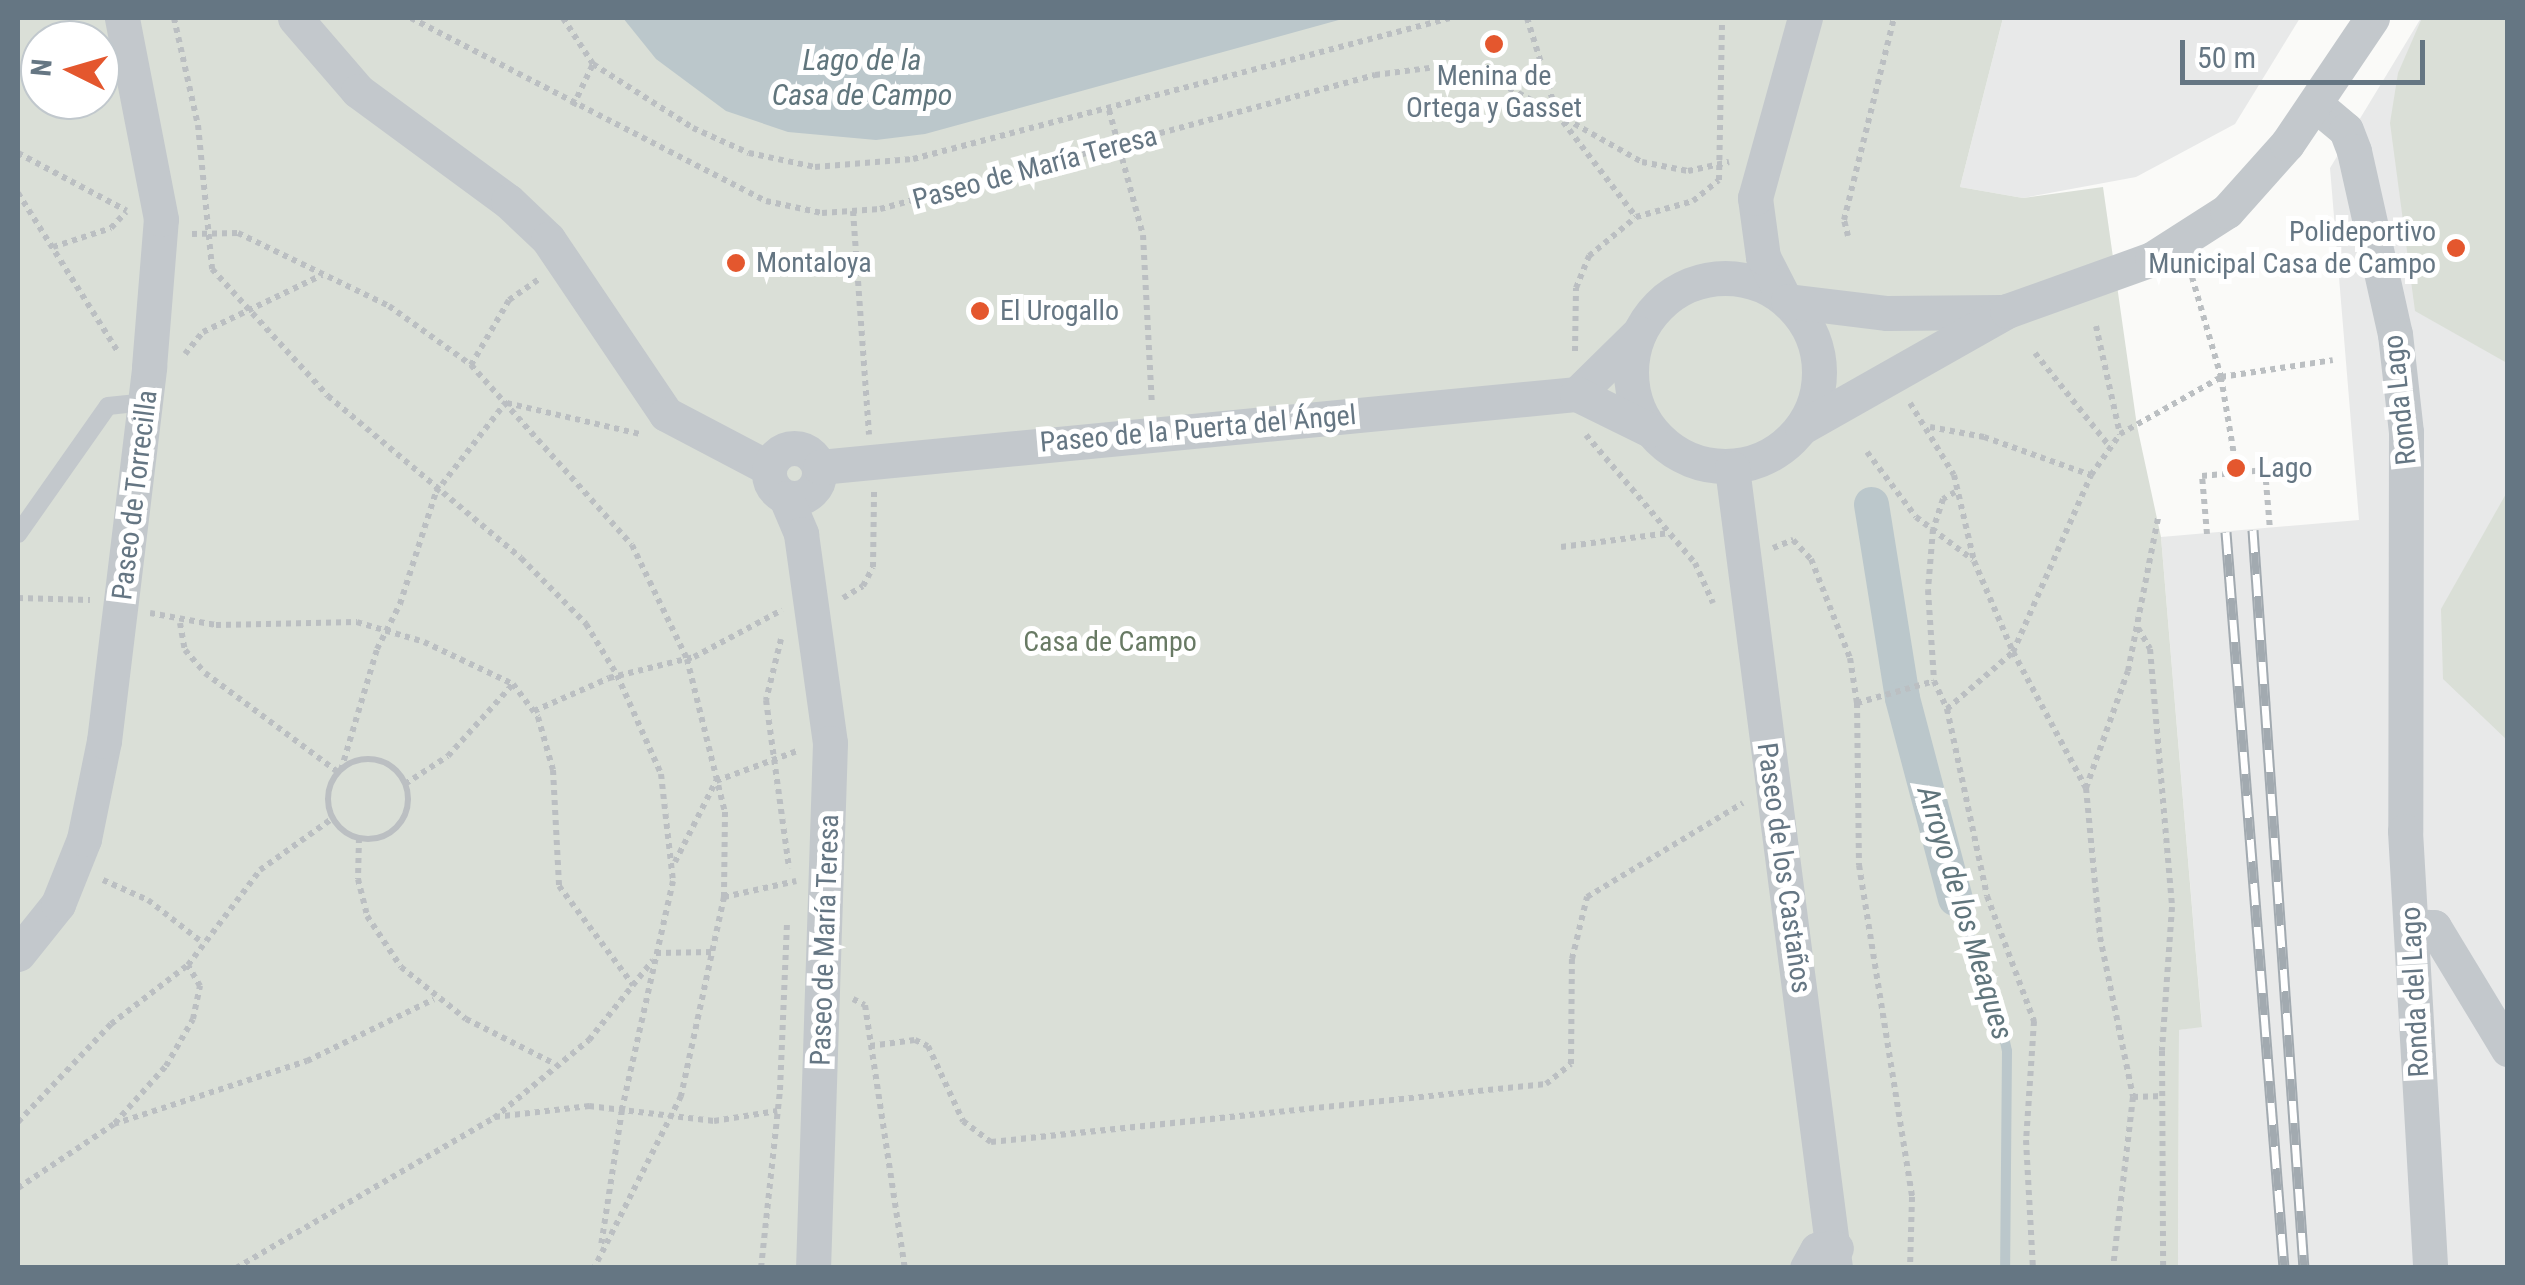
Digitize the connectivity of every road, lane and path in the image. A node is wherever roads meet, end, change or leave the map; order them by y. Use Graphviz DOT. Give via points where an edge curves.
graph roads {
  1 [pos="122,18"];
  2 [pos="174,18"];
  3 [pos="294,18"];
  4 [pos="411,18"];
  5 [pos="563,18"];
  6 [pos="1450,18"];
  7 [pos="1528,18"];
  8 [pos="1722,18"];
  9 [pos="1805,18"];
  10 [pos="1894,18"];
  11 [pos="2372,18"];
  12 [pos="593,64"];
  13 [pos="2315,104"];
  14 [pos="573,106"];
  15 [pos="1109,110"];
  16 [pos="1557,114"];
  17 [pos="1116,146"];
  18 [pos="18,153"];
  19 [pos="1732,158"];
  20 [pos="1723,166"];
  21 [pos="18,193"];
  22 [pos="127,211"];
  23 [pos="852,211"];
  24 [pos="1636,216"];
  25 [pos="161,226"];
  26 [pos="210,234"];
  27 [pos="1848,236"];
  28 [pos="53,246"];
  29 [pos="538,260"];
  30 [pos="548,273"];
  31 [pos="322,275"];
  32 [pos="2192,276"];
  33 [pos="555,284"];
  34 [pos="1786,298"];
  35 [pos="247,312"];
  36 [pos="2007,312"];
  37 [pos="2096,326"];
  38 [pos="1640,332"];
  39 [pos="2035,353"];
  40 [pos="2333,360"];
  41 [pos="471,365"];
  42 [pos="2221,377"];
  43 [pos="1891,378"];
  44 [pos="139,390"];
  45 [pos="1578,392"];
  46 [pos="506,402"];
  47 [pos="1802,427"];
  48 [pos="1929,427"];
  49 [pos="1650,430"];
  50 [pos="634,431"];
  51 [pos="1154,434"];
  52 [pos="2120,434"];
  53 [pos="2110,446"];
  54 [pos="1866,452"];
  55 [pos="871,460"];
  56 [pos="1732,468"];
  57 [pos="2237,473"];
  58 [pos="2091,476"];
  59 [pos="2202,476"];
  60 [pos="2191,477"];
  61 [pos="778,483"];
  62 [pos="436,492"];
  63 [pos="1956,492"];
  64 [pos="2158,518"];
  65 [pos="1933,529"];
  66 [pos="2270,529"];
  67 [pos="1669,533"];
  68 [pos="18,534"];
  69 [pos="2207,534"];
  70 [pos="1562,546"];
  71 [pos="1768,550"];
  72 [pos="1974,561"];
  73 [pos="18,598"];
  74 [pos="123,600"];
  75 [pos="1714,607"];
  76 [pos="802,611"];
  77 [pos="180,623"];
  78 [pos="2138,628"];
  79 [pos="386,629"];
  80 [pos="2012,652"];
  81 [pos="687,659"];
  82 [pos="617,675"];
  83 [pos="1934,681"];
  84 [pos="513,684"];
  85 [pos="1857,703"];
  86 [pos="1947,709"];
  87 [pos="534,711"];
  88 [pos="2402,716"];
  89 [pos="830,743"];
  90 [pos="773,760"];
  91 [pos="340,771"];
  92 [pos="716,781"];
  93 [pos="1741,783"];
  94 [pos="406,784"];
  95 [pos="2086,788"];
  96 [pos="1744,803"];
  97 [pos="333,818"];
  98 [pos="1747,822"];
  99 [pos="359,838"];
  100 [pos="674,864"];
  101 [pos="75,870"];
  102 [pos="829,877"];
  103 [pos="790,882"];
  104 [pos="724,896"];
  105 [pos="2412,926"];
  106 [pos="203,942"];
  107 [pos="713,952"];
  108 [pos="18,954"];
  109 [pos="655,956"];
  110 [pos="188,964"];
  111 [pos="634,985"];
  112 [pos="822,998"];
  113 [pos="434,999"];
  114 [pos="870,1046"];
  115 [pos="2508,1049"];
  116 [pos="556,1064"];
  117 [pos="2163,1096"];
  118 [pos="2133,1097"];
  119 [pos="622,1110"];
  120 [pos="777,1110"];
  121 [pos="670,1116"];
  122 [pos="494,1118"];
  123 [pos="18,1122"];
  124 [pos="114,1124"];
  125 [pos="18,1188"];
  126 [pos="601,1245"];
  127 [pos="1835,1258"];
  128 [pos="236,1268"];
  129 [pos="594,1268"];
  130 [pos="761,1268"];
  131 [pos="813,1268"];
  132 [pos="906,1268"];
  133 [pos="1807,1268"];
  134 [pos="1910,1268"];
  135 [pos="2033,1268"];
  136 [pos="2113,1268"];
  137 [pos="2163,1268"];
  138 [pos="2430,1268"];
  1 -- 25 [label="street, Paseo de Torrecilla"];
  2 -- 26 [label="path" via="198,125"];
  3 -- 61 [label="street" via="358,92 548,239 666,414"];
  4 -- 14 [label="path, Paseo de María Teresa"];
  5 -- 12 [label="path"];
  6 -- 15 [label="path"];
  7 -- 16 [label="path"];
  8 -- 20 [label="path"];
  9 -- 34 [label="street" via="1755,198 1763,256"];
  10 -- 27 [label="path" via="1844,220"];
  11 -- 13 [label="street"];
  12 -- 14 [label="path"];
  12 -- 15 [label="path" via="693,128 749,153 815,167 913,159"];
  13 -- 36 [label="street" via="2226,212 2126,271"];
  13 -- 88 [label="street, Ronda Lago" via="2346,130 2354,151 2395,334 2408,480"];
  14 -- 23 [label="path, Paseo de María Teresa" via="766,201 822,213"];
  15 -- 17 [label="path"];
  16 -- 17 [label="path, Paseo de María Teresa" via="1483,74 1436,67 1375,75"];
  16 -- 20 [label="path" via="1642,162 1688,171"];
  16 -- 24 [label="path, Paseo de María Teresa"];
  17 -- 23 [label="path, Paseo de María Teresa" via="880,210"];
  17 -- 51 [label="path" via="1143,235"];
  18 -- 22 [label="path"];
  19 -- 20 [label="path"];
  20 -- 24 [label="path" via="1707,193"];
  21 -- 28 [label="path"];
  22 -- 25 [label="path"];
  22 -- 28 [label="path" via="111,228"];
  23 -- 55 [label="path"];
  24 -- 45 [label="path" via="1597,248 1580,275"];
  25 -- 26 [label="path"];
  25 -- 44 [label="street, Paseo de Torrecilla"];
  26 -- 31 [label="path" via="238,233"];
  26 -- 35 [label="path" via="205,253 212,269"];
  28 -- 44 [label="path"];
  29 -- 30 [label="path"];
  30 -- 33 [label="path"];
  30 -- 41 [label="path" via="509,300"];
  31 -- 35 [label="path"];
  31 -- 41 [label="path" via="421,325"];
  32 -- 42 [label="path"];
  34 -- 36 [label="street" via="1887,312"];
  34 -- 38 [label="street" via="1740,279 1699,282 1663,301"];
  34 -- 47 [label="street" via="1810,331 1820,368"];
  35 -- 44 [label="path" via="203,332 173,366"];
  35 -- 62 [label="path"];
  36 -- 43 [label="street"];
  37 -- 52 [label="path"];
  38 -- 45 [label="street"];
  38 -- 49 [label="street" via="1632,382"];
  39 -- 53 [label="path"];
  40 -- 42 [label="path"];
  41 -- 46 [label="path"];
  42 -- 52 [label="path"];
  42 -- 57 [label="path"];
  43 -- 47 [label="street"];
  43 -- 48 [label="path"];
  44 -- 68 [label="lane" via="108,406"];
  44 -- 74 [label="street, Paseo de Torrecilla"];
  45 -- 49 [label="street"];
  45 -- 51 [label="street, Paseo de la Puerta del Ángel"];
  45 -- 67 [label="path" via="1593,448"];
  46 -- 50 [label="path"];
  46 -- 62 [label="path"];
  46 -- 81 [label="path" via="632,546"];
  47 -- 56 [label="street" via="1775,453"];
  48 -- 58 [label="path" via="1984,437"];
  48 -- 63 [label="path"];
  49 -- 56 [label="street" via="1684,458"];
  51 -- 55 [label="street, Paseo de la Puerta del Ángel"];
  52 -- 53 [label="path"];
  53 -- 58 [label="path"];
  54 -- 65 [label="path" via="1885,484"];
  55 -- 61 [label="street, Paseo de la Puerta del Ángel" via="820,467 810,493"];
  55 -- 76 [label="path" via="878,528 874,566 856,592"];
  56 -- 127 [label="street, Paseo de los Castaños"];
  57 -- 59 [label="path"];
  57 -- 66 [label="path" via="2269,470"];
  58 -- 80 [label="path"];
  59 -- 60 [label="path"];
  59 -- 69 [label="path"];
  61 -- 76 [label="street, Paseo de María Teresa" via="801,534"];
  62 -- 79 [label="path"];
  62 -- 82 [label="path" via="521,558 586,624"];
  63 -- 65 [label="path" via="1944,499"];
  63 -- 72 [label="path"];
  64 -- 78 [label="path"];
  65 -- 72 [label="path"];
  65 -- 83 [label="path" via="1928,590"];
  67 -- 70 [label="path"];
  67 -- 75 [label="path" via="1699,570"];
  71 -- 85 [label="path" via="1793,540 1811,559 1846,648"];
  72 -- 80 [label="path"];
  73 -- 74 [label="path"];
  74 -- 77 [label="path"];
  74 -- 101 [label="street, Paseo de Torrecilla" via="104,741"];
  76 -- 81 [label="path"];
  76 -- 89 [label="street, Paseo de María Teresa"];
  76 -- 90 [label="path" via="773,660 766,700"];
  77 -- 79 [label="path" via="324,620"];
  77 -- 91 [label="path" via="185,650 205,673"];
  78 -- 95 [label="path" via="2116,714"];
  78 -- 117 [label="path" via="2150,649 2172,908"];
  79 -- 84 [label="path"];
  79 -- 91 [label="path"];
  80 -- 86 [label="path"];
  80 -- 95 [label="path"];
  81 -- 82 [label="path"];
  81 -- 92 [label="path"];
  82 -- 87 [label="path"];
  82 -- 100 [label="path" via="660,774"];
  83 -- 85 [label="path"];
  83 -- 86 [label="path"];
  84 -- 87 [label="path"];
  84 -- 94 [label="path" via="448,756"];
  85 -- 134 [label="path" via="1860,865 1912,1196"];
  86 -- 135 [label="path" via="1988,896 2034,1021 2026,1140"];
  87 -- 111 [label="path" via="557,787 553,852 560,886"];
  88 -- 105 [label="street, Ronda del Lago"];
  89 -- 90 [label="path"];
  89 -- 102 [label="street, Paseo de María Teresa"];
  90 -- 92 [label="path"];
  90 -- 103 [label="path"];
  91 -- 94 [label="path" via="360,760 382,762"];
  91 -- 97 [label="path" via="329,794"];
  92 -- 100 [label="path"];
  92 -- 104 [label="path" via="726,826"];
  93 -- 96 [label="path"];
  94 -- 99 [label="path" via="407,809 394,830"];
  95 -- 118 [label="path" via="2100,937"];
  96 -- 98 [label="path"];
  96 -- 114 [label="path" via="1587,897 1572,960 1571,1064 1546,1084 992,1142 976,1137 963,1120 928,1046 914,1040"];
  97 -- 99 [label="path"];
  97 -- 106 [label="path" via="260,870"];
  99 -- 113 [label="path" via="358,879 367,916 391,954"];
  100 -- 109 [label="path"];
  101 -- 106 [label="path" via="148,900"];
  101 -- 108 [label="street, Paseo de Torrecilla" via="58,904"];
  102 -- 103 [label="path"];
  102 -- 112 [label="street, Paseo de María Teresa"];
  103 -- 104 [label="path"];
  103 -- 120 [label="path"];
  104 -- 107 [label="path"];
  105 -- 115 [label="street" via="2434,927"];
  105 -- 138 [label="street, Ronda del Lago"];
  106 -- 110 [label="path"];
  107 -- 109 [label="path"];
  107 -- 121 [label="path" via="690,1066"];
  109 -- 111 [label="path"];
  109 -- 119 [label="path"];
  110 -- 123 [label="path" via="111,1024"];
  110 -- 124 [label="path" via="200,986 194,1020 166,1066"];
  111 -- 116 [label="path" via="589,1040"];
  112 -- 114 [label="path" via="856,999 864,1006"];
  112 -- 131 [label="street, Paseo de María Teresa"];
  113 -- 116 [label="path"];
  113 -- 124 [label="path" via="308,1061"];
  114 -- 132 [label="path"];
  116 -- 122 [label="path"];
  117 -- 118 [label="path"];
  117 -- 137 [label="path"];
  118 -- 136 [label="path"];
  119 -- 121 [label="path"];
  119 -- 122 [label="path" via="590,1106"];
  119 -- 126 [label="path"];
  120 -- 121 [label="path" via="714,1122"];
  120 -- 130 [label="path"];
  121 -- 126 [label="path"];
  122 -- 128 [label="path"];
  124 -- 125 [label="path"];
  126 -- 129 [label="path"];
  127 -- 133 [label="street" via="1817,1250"];
}
